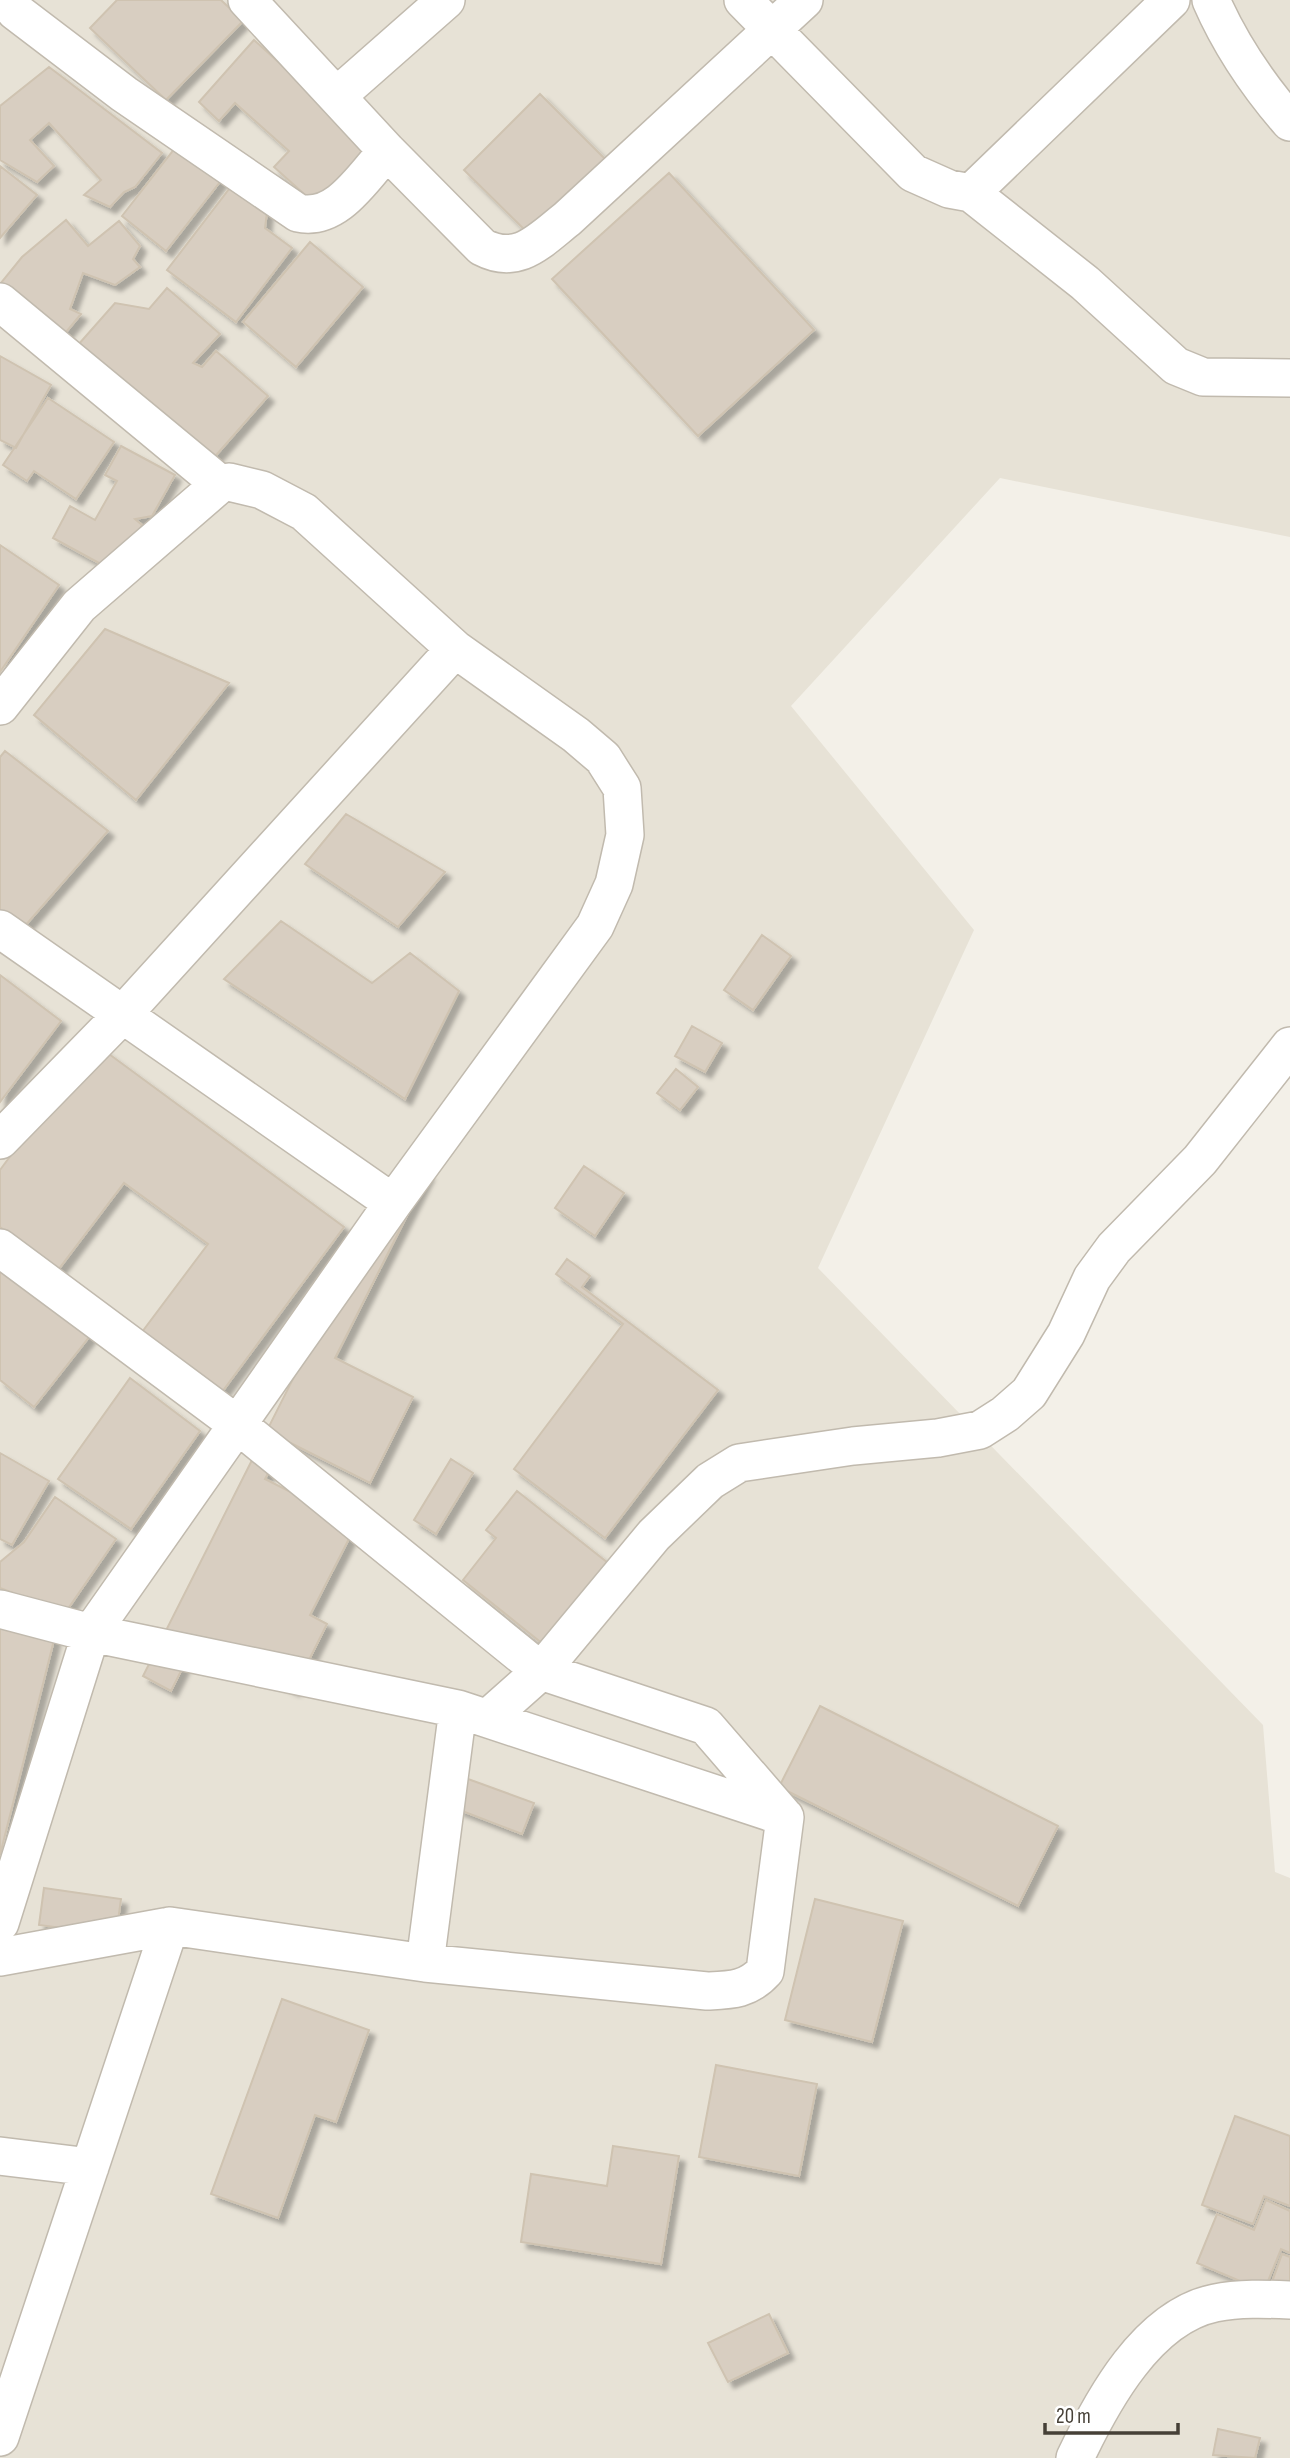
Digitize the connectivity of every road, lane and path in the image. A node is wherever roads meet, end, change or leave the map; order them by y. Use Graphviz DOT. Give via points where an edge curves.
graph roads {
  1 [pos="247,0"];
  2 [pos="446,0"];
  3 [pos="743,0"];
  4 [pos="804,0"];
  5 [pos="1171,0"];
  6 [pos="1211,0"];
  7 [pos="14,12"];
  8 [pos="771,32"];
  9 [pos="337,96"];
  10 [pos="1288,115"];
  11 [pos="387,151"];
  12 [pos="971,193"];
  13 [pos="0,302"];
  14 [pos="1290,379"];
  15 [pos="220,484"];
  16 [pos="455,649"];
  17 [pos="0,706"];
  18 [pos="0,929"];
  19 [pos="124,1013"];
  20 [pos="1290,1046"];
  21 [pos="0,1140"];
  22 [pos="393,1203"];
  23 [pos="0,1248"];
  24 [pos="238,1425"];
  25 [pos="0,1609"];
  26 [pos="91,1633"];
  27 [pos="541,1671"];
  28 [pos="473,1714"];
  29 [pos="785,1817"];
  30 [pos="0,1923"];
  31 [pos="170,1926"];
  32 [pos="0,1957"];
  33 [pos="425,1963"];
  34 [pos="0,2156"];
  35 [pos="90,2167"];
  36 [pos="1290,2300"];
  37 [pos="0,2437"];
  38 [pos="1075,2458"];
  1 -- 9 [label="street"];
  2 -- 9 [label="street"];
  3 -- 8 [label="street"];
  4 -- 8 [label="street"];
  5 -- 12 [label="street"];
  6 -- 10 [label="street" via="1227,37 1254,79"];
  7 -- 11 [label="street" via="298,213 312,216 330,211"];
  8 -- 11 [label="street" via="568,219 510,256 482,247"];
  8 -- 12 [label="street" via="913,173"];
  9 -- 11 [label="street"];
  12 -- 14 [label="street" via="1085,283 1175,366 1203,377"];
  13 -- 15 [label="street"];
  15 -- 16 [label="street" via="262,490 304,513"];
  15 -- 17 [label="street" via="79,606"];
  16 -- 19 [label="street"];
  16 -- 22 [label="street" via="603,758 622,788 625,835 614,884 595,926"];
  18 -- 19 [label="street"];
  19 -- 21 [label="street"];
  19 -- 22 [label="street"];
  20 -- 27 [label="street" via="1200,1160 1114,1248 1092,1278 1030,1394 1005,1415 980,1430 938,1438 739,1463 710,1481 654,1535"];
  22 -- 24 [label="street"];
  23 -- 24 [label="street"];
  24 -- 26 [label="street"];
  24 -- 27 [label="street"];
  25 -- 26 [label="street"];
  26 -- 28 [label="street"];
  26 -- 30 [label="street"];
  27 -- 28 [label="street"];
  27 -- 29 [label="street" via="706,1726"];
  28 -- 29 [label="street"];
  28 -- 33 [label="street"];
  29 -- 33 [label="street" via="765,1971 754,1984 707,1991"];
  31 -- 32 [label="street"];
  31 -- 33 [label="street"];
  31 -- 35 [label="street"];
  34 -- 35 [label="street"];
  35 -- 37 [label="street"];
  36 -- 38 [label="street" via="1214,2303 1185,2315 1158,2334 1135,2357 1097,2413"];
}
